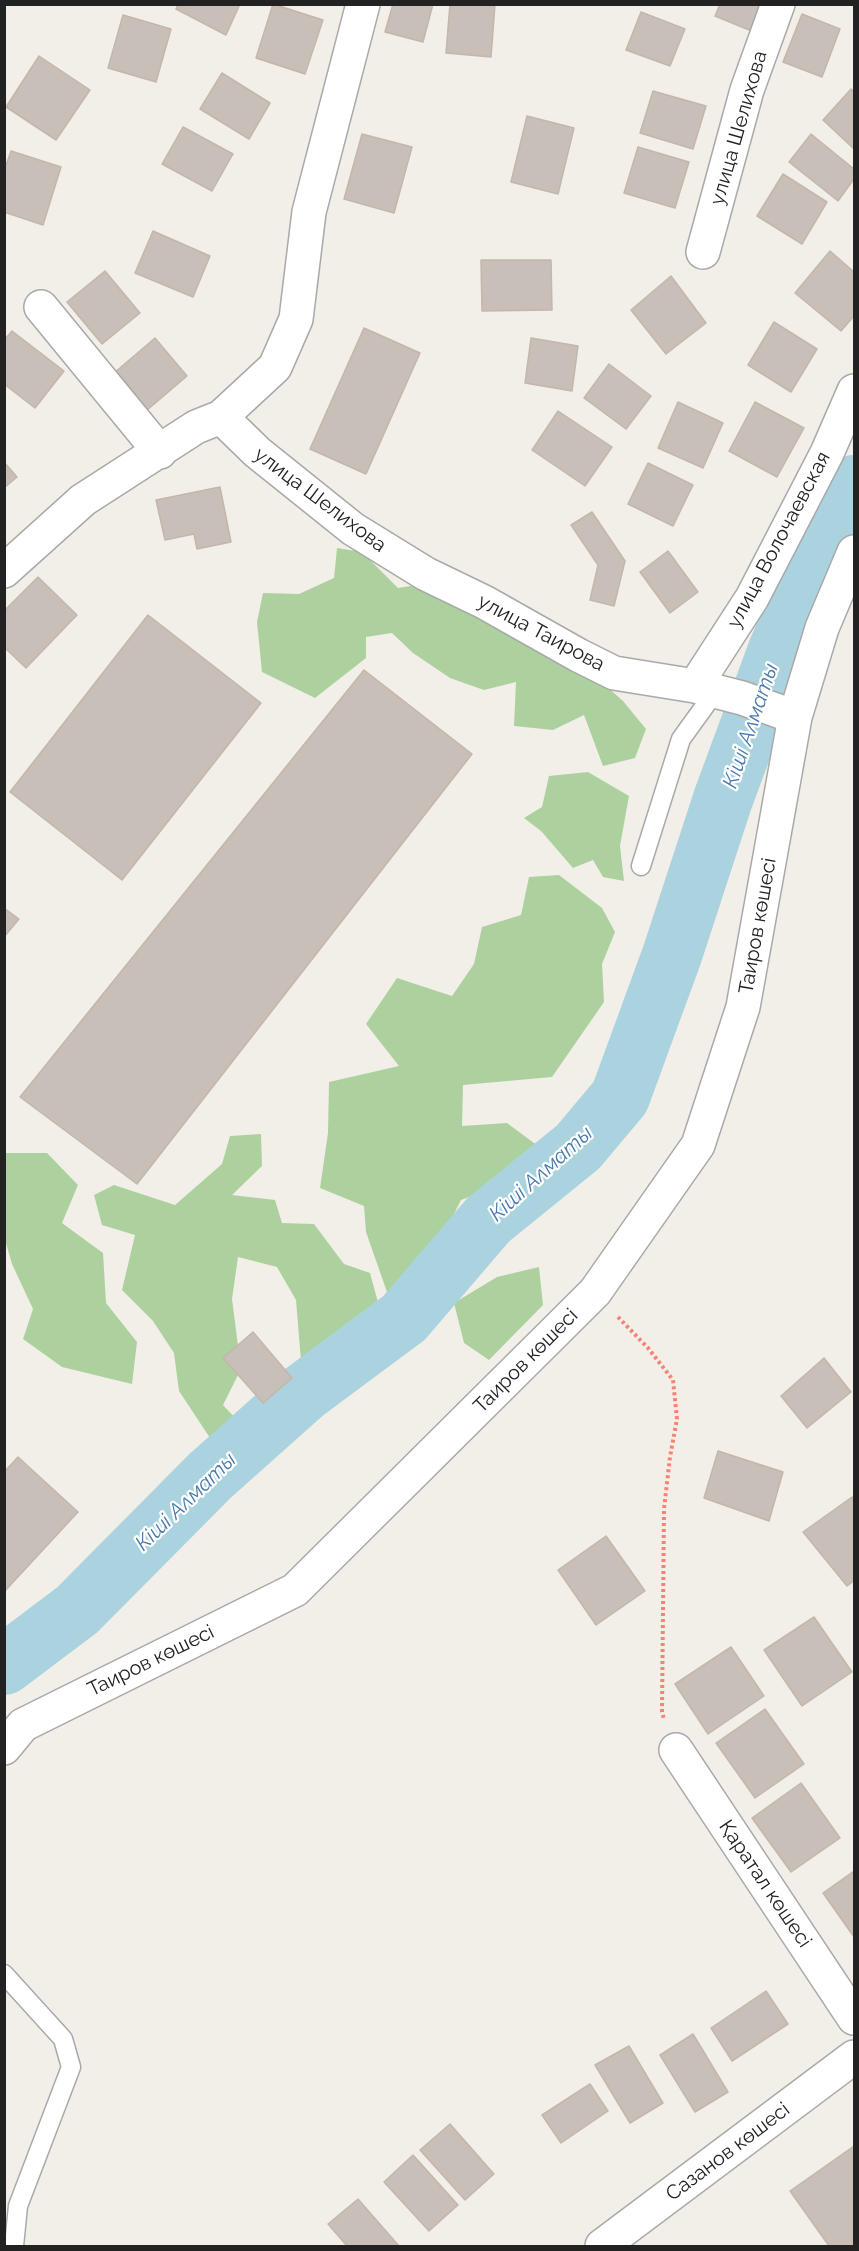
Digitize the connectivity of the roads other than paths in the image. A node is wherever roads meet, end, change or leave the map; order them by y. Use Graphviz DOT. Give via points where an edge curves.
graph roads {
  1 [pos="363,4"];
  2 [pos="778,4"];
  3 [pos="704,252"];
  4 [pos="41,307"];
  5 [pos="855,391"];
  6 [pos="221,417"];
  7 [pos="160,452"];
  8 [pos="855,552"];
  9 [pos="4,571"];
  10 [pos="426,574"];
  11 [pos="717,692"];
  12 [pos="785,714"];
  13 [pos="641,866"];
  14 [pos="4,1748"];
  15 [pos="676,1750"];
  16 [pos="4,1974"];
  17 [pos="855,2018"];
  18 [pos="855,2057"];
  19 [pos="14,2247"];
  20 [pos="602,2247"];
  1 -- 6 [label="street" via="309,212 296,320 275,367"];
  2 -- 3 [label="street, улица Шелихова" via="747,90"];
  4 -- 7 [label="street"];
  5 -- 11 [label="street, улица Волочаевская" via="752,598"];
  6 -- 7 [label="street" via="196,427"];
  6 -- 10 [label="street, улица Шелихова" via="257,452 353,529"];
  7 -- 9 [label="street" via="83,500"];
  8 -- 12 [label="street"];
  10 -- 11 [label="street, улица Таирова" via="614,673"];
  11 -- 12 [label="street, улица Таирова"];
  11 -- 13 [label="lane" via="681,739"];
  12 -- 14 [label="street, Таиров көшесі" via="785,773 743,1007 698,1145 595,1293 295,1590 23,1725"];
  15 -- 17 [label="street, Қаратал көшесі"];
  16 -- 19 [label="lane" via="63,2039 71,2067 18,2206"];
  18 -- 20 [label="street, Сазанов көшесі"];
}
